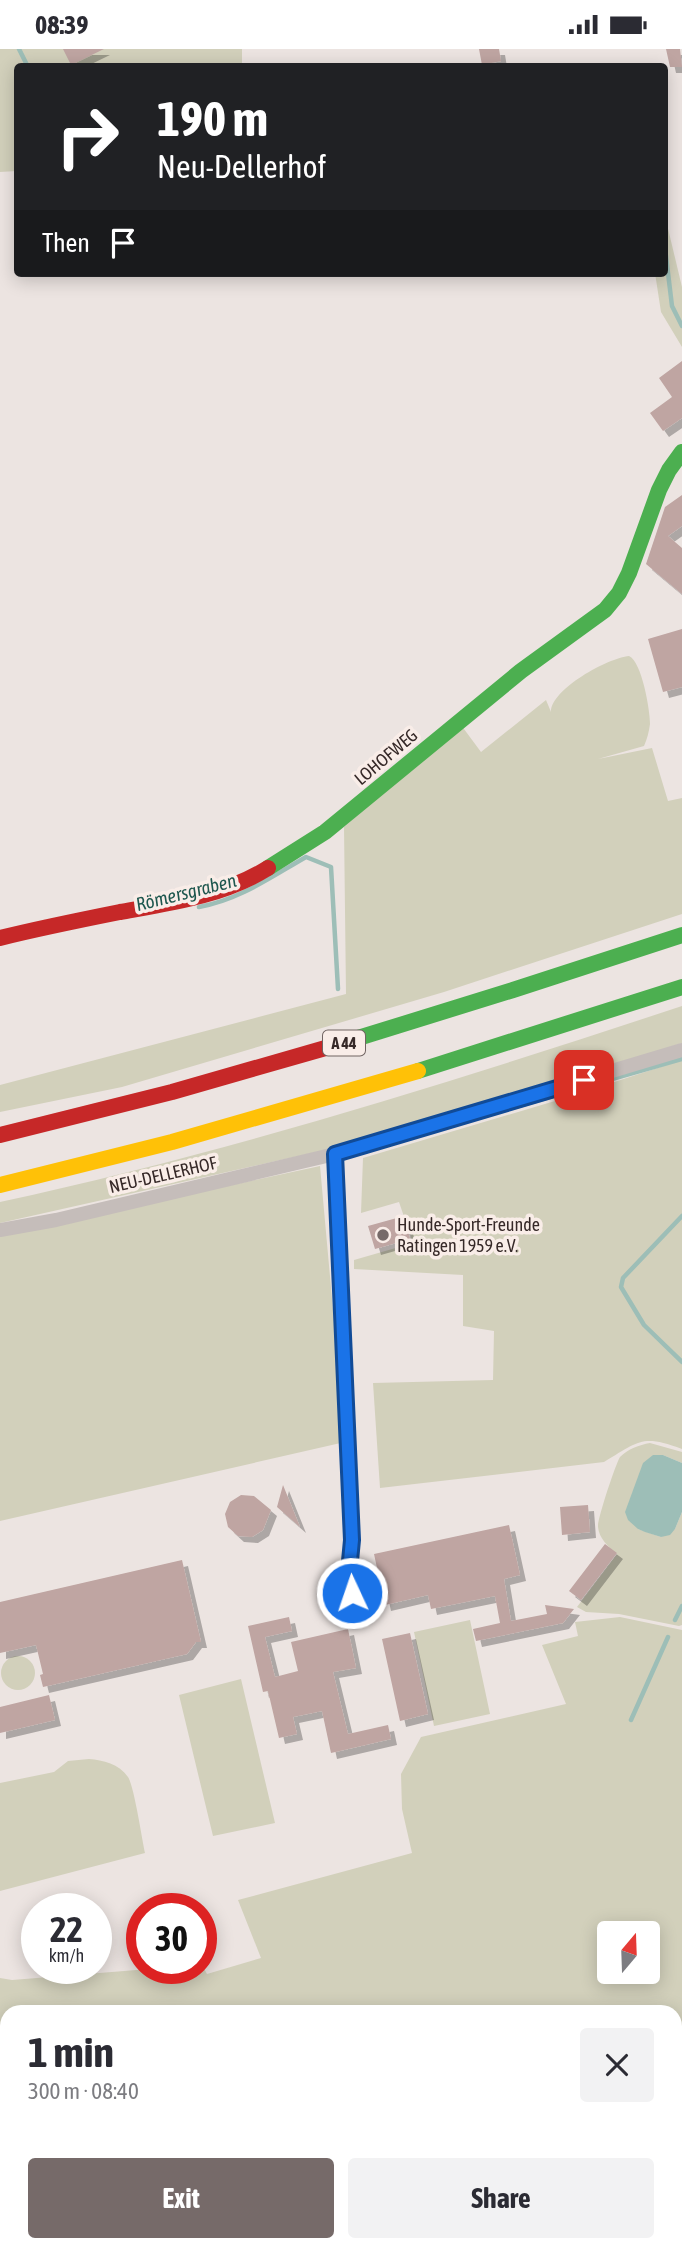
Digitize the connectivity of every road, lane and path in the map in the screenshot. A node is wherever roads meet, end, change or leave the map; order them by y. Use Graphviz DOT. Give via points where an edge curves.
graph roads {
  1 [pos="682,452"];
  2 [pos="682,935"];
  3 [pos="0,938"];
  4 [pos="682,987"];
  5 [pos="682,1050"];
  6 [pos="0,1135"];
  7 [pos="335,1154"];
  8 [pos="0,1185"];
  9 [pos="0,1230"];
  10 [pos="352,1593"];
  1 -- 3 [label="main road, LOHOFWEG" via="656,492 618,598 521,671 326,832 258,874 217,892"];
  2 -- 6 [label="main road, A 44" via="314,1052"];
  4 -- 8 [label="main road" via="371,1086"];
  5 -- 7 [label="street, NEU-DELLERHOF"];
  7 -- 9 [label="street, NEU-DELLERHOF"];
  7 -- 10 [label="street"];
}
